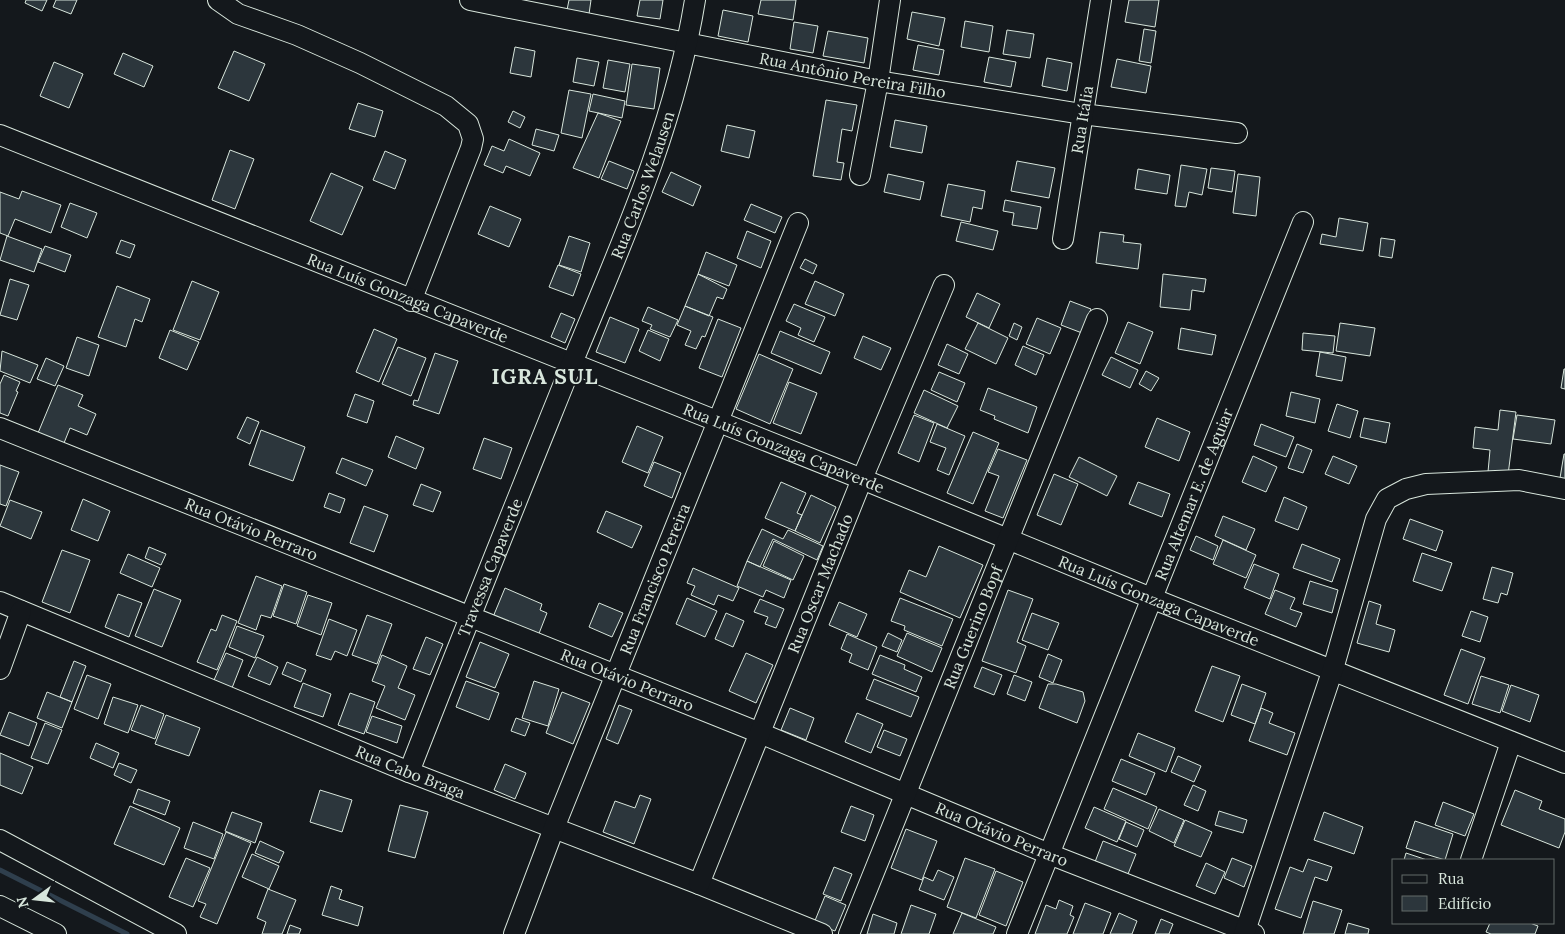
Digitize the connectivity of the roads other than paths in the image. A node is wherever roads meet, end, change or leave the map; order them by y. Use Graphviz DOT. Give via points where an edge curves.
graph roads {
  1 [pos="218,0"];
  2 [pos="470,0"];
  3 [pos="695,0"];
  4 [pos="890,0"];
  5 [pos="1101,0"];
  6 [pos="688,44"];
  7 [pos="878,81"];
  8 [pos="1082,114"];
  9 [pos="1237,134"];
  10 [pos="0,135"];
  11 [pos="860,175"];
  12 [pos="1303,222"];
  13 [pos="798,223"];
  14 [pos="1063,239"];
  15 [pos="944,285"];
  16 [pos="411,301"];
  17 [pos="1097,319"];
  18 [pos="572,364"];
  19 [pos="717,422"];
  20 [pos="0,428"];
  21 [pos="862,479"];
  22 [pos="1565,489"];
  23 [pos="1008,538"];
  24 [pos="1151,598"];
  25 [pos="0,602"];
  26 [pos="21,611"];
  27 [pos="469,616"];
  28 [pos="0,669"];
  29 [pos="1332,669"];
  30 [pos="617,676"];
  31 [pos="760,732"];
  32 [pos="1511,742"];
  33 [pos="1565,763"];
  34 [pos="409,772"];
  35 [pos="905,792"];
  36 [pos="554,828"];
  37 [pos="0,840"];
  38 [pos="1049,854"];
  39 [pos="1471,859"];
  40 [pos="700,884"];
  41 [pos="0,906"];
  42 [pos="1247,933"];
  43 [pos="56,934"];
  44 [pos="176,934"];
  45 [pos="514,934"];
  46 [pos="822,934"];
  47 [pos="848,934"];
  48 [pos="1017,934"];
  1 -- 16 [label="street" via="238,14 360,62 446,106 468,124 473,139 471,148"];
  2 -- 6 [label="street, Rua Antônio Pereira Filho"];
  3 -- 6 [label="street, Rua Carlos Welausen"];
  4 -- 7 [label="street"];
  5 -- 8 [label="street, Rua Itália"];
  6 -- 7 [label="street, Rua Antônio Pereira Filho"];
  6 -- 18 [label="street, Rua Carlos Welausen" via="652,168"];
  7 -- 8 [label="street, Rua Antônio Pereira Filho"];
  7 -- 11 [label="street"];
  8 -- 9 [label="street, Rua Antônio Pereira Filho"];
  8 -- 14 [label="street, Rua Itália"];
  10 -- 16 [label="street, Rua Luís Gonzaga Capaverde"];
  12 -- 24 [label="street, Rua Altemar E. de Aguiar"];
  13 -- 19 [label="street, Rua Francisco Pereira"];
  15 -- 21 [label="street, Rua Oscar Machado"];
  16 -- 18 [label="street, Rua Luís Gonzaga Capaverde"];
  17 -- 23 [label="street, Rua Guerino Bopf"];
  18 -- 19 [label="street, Rua Luís Gonzaga Capaverde"];
  18 -- 27 [label="street, Travessa Capaverde"];
  19 -- 21 [label="street, Rua Luís Gonzaga Capaverde"];
  19 -- 30 [label="street, Rua Francisco Pereira"];
  20 -- 27 [label="street, Rua Otávio Perraro"];
  21 -- 23 [label="street, Rua Luís Gonzaga Capaverde"];
  21 -- 31 [label="street, Rua Oscar Machado"];
  22 -- 29 [label="street" via="1519,480 1447,482 1406,489 1387,499 1376,519"];
  23 -- 24 [label="street, Rua Luís Gonzaga Capaverde"];
  23 -- 35 [label="street, Rua Guerino Bopf"];
  24 -- 29 [label="street, Rua Luís Gonzaga Capaverde"];
  24 -- 38 [label="street, Rua Altemar E. de Aguiar"];
  25 -- 26 [label="street, Rua Cabo Braga"];
  26 -- 28 [label="street"];
  26 -- 34 [label="street, Rua Cabo Braga"];
  27 -- 30 [label="street, Rua Otávio Perraro"];
  27 -- 34 [label="street, Travessa Capaverde"];
  29 -- 32 [label="street, Rua Luís Gonzaga Capaverde"];
  29 -- 42 [label="street"];
  30 -- 31 [label="street, Rua Otávio Perraro"];
  30 -- 36 [label="street, Rua Francisco Pereira"];
  31 -- 35 [label="street, Rua Otávio Perraro"];
  31 -- 40 [label="street, Rua Oscar Machado"];
  32 -- 33 [label="street, Rua Luís Gonzaga Capaverde"];
  32 -- 39 [label="street"];
  34 -- 36 [label="street, Rua Cabo Braga"];
  35 -- 38 [label="street, Rua Otávio Perraro"];
  35 -- 47 [label="street, Rua Guerino Bopf"];
  36 -- 40 [label="street, Rua Cabo Braga"];
  36 -- 45 [label="street, Rua Francisco Pereira"];
  37 -- 44 [label="street"];
  38 -- 42 [label="street, Rua Otávio Perraro"];
  38 -- 48 [label="street, Rua Altemar E. de Aguiar"];
  40 -- 46 [label="street, Rua Cabo Braga"];
  41 -- 43 [label="street"];
}
